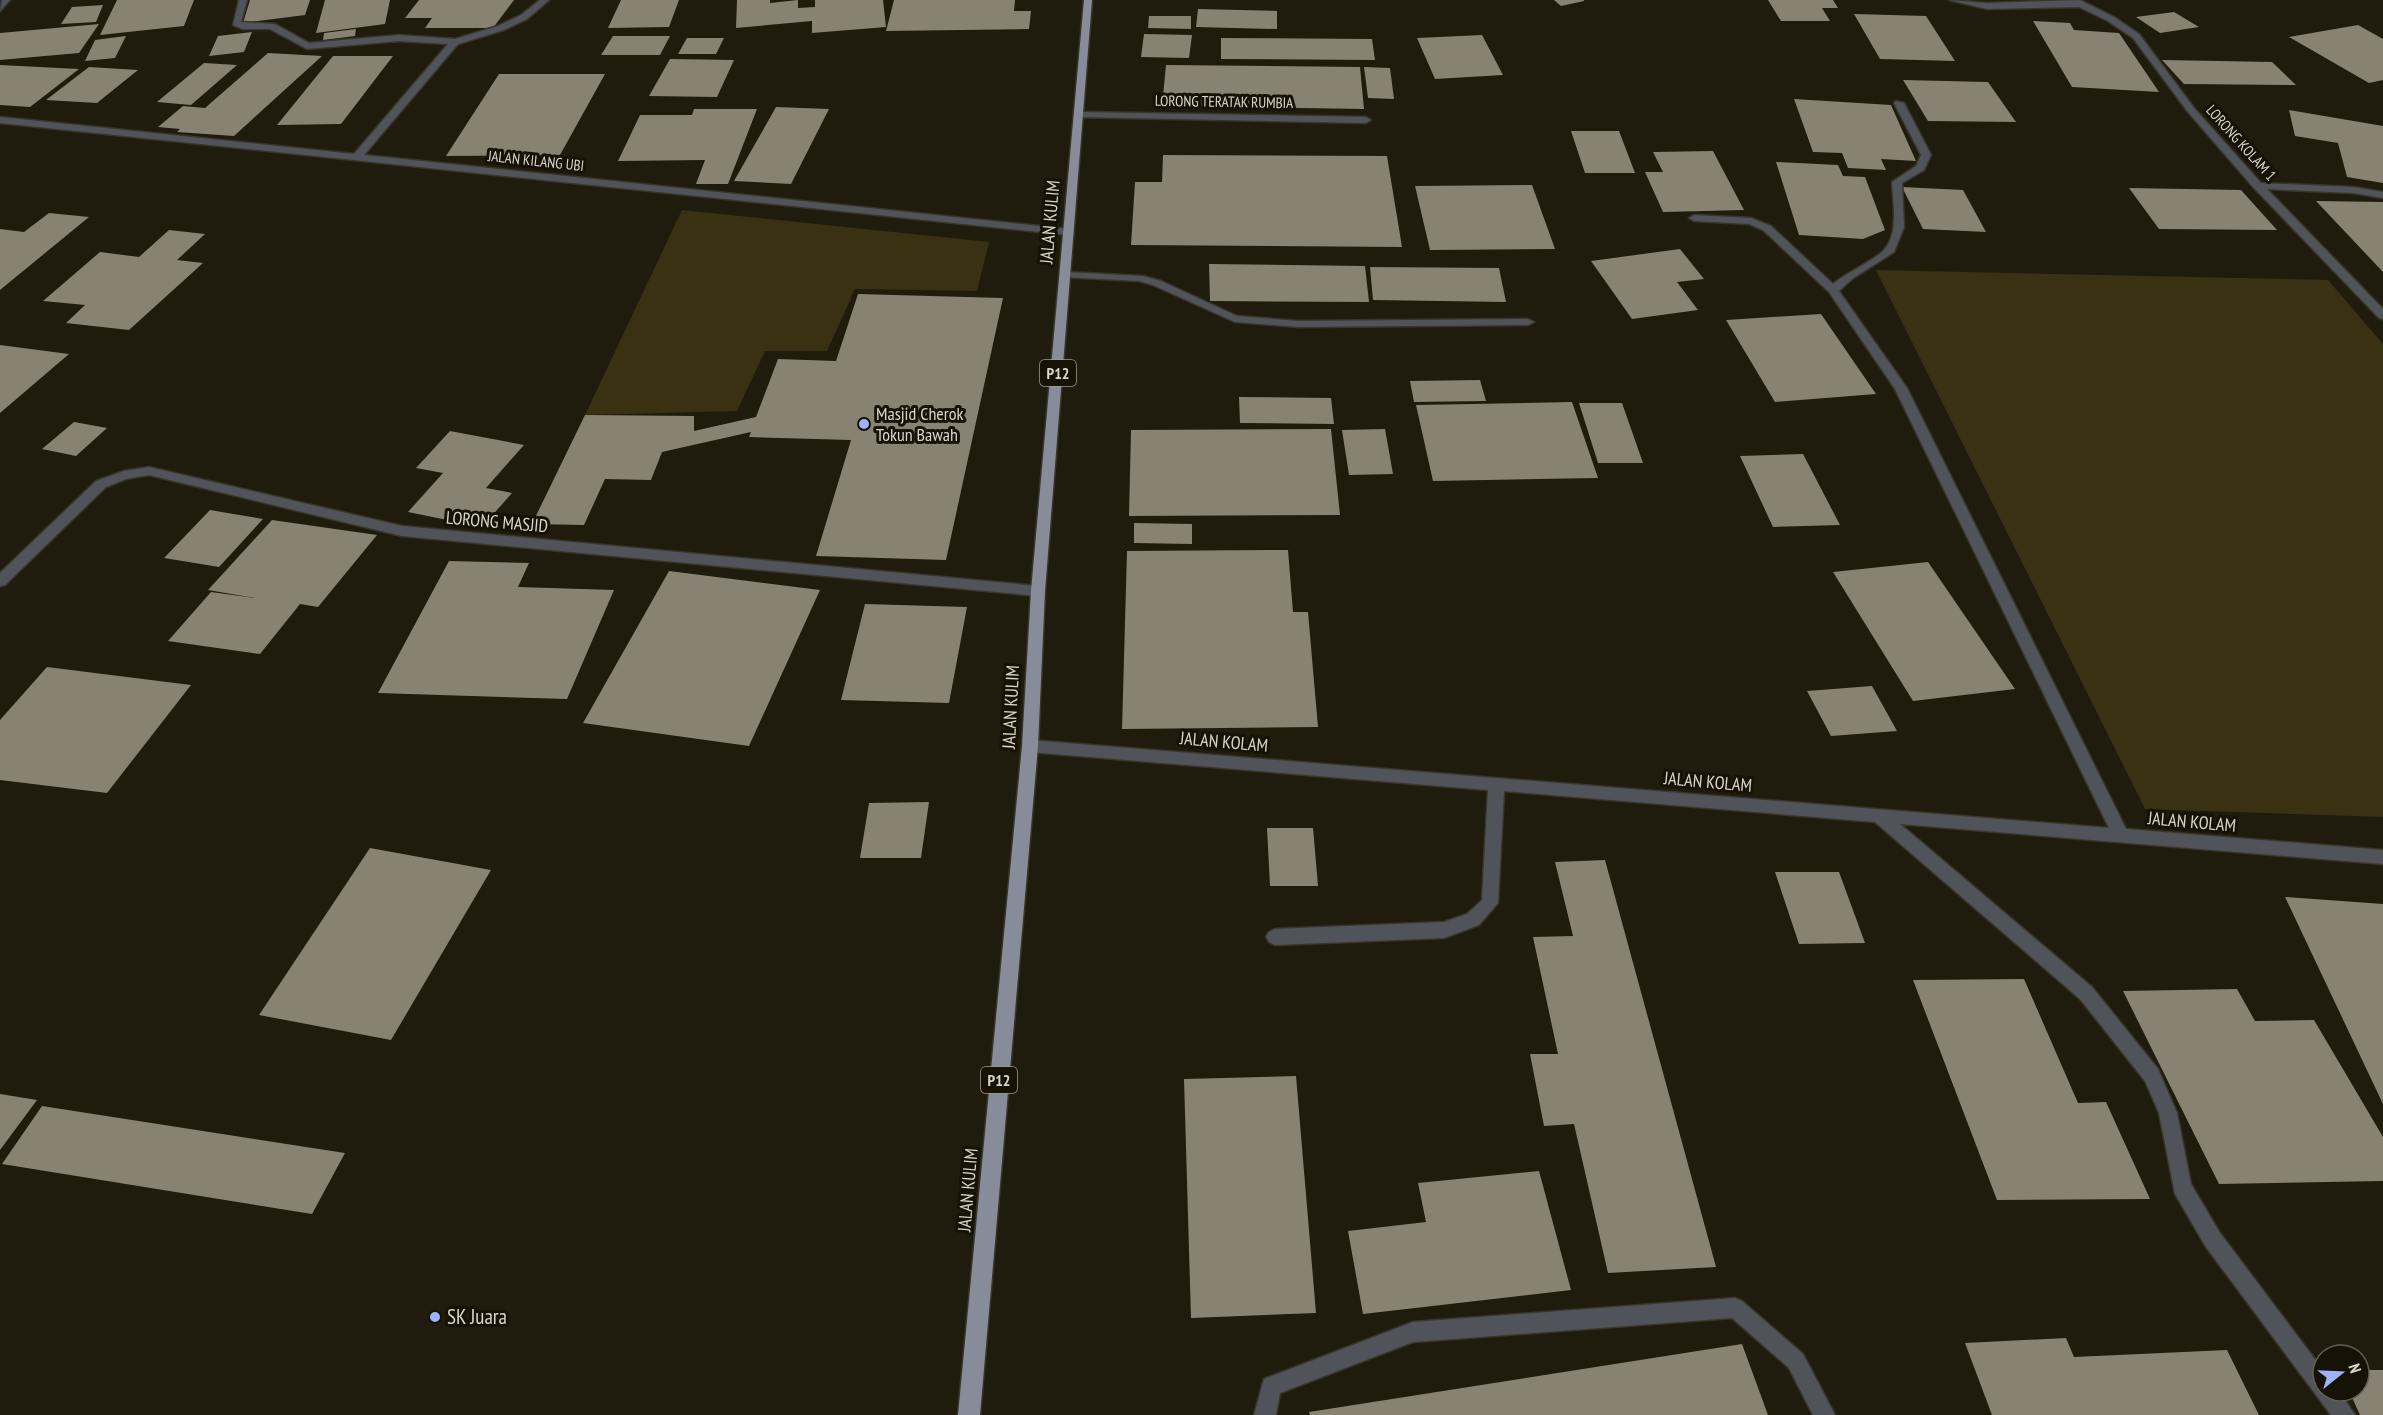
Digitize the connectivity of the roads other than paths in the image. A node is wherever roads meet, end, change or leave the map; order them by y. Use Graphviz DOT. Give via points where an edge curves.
graph roads {
  1 [pos="6,0"];
  2 [pos="243,0"];
  3 [pos="545,0"];
  4 [pos="1088,0"];
  5 [pos="1953,0"];
  6 [pos="2076,2"];
  7 [pos="0,8"];
  8 [pos="455,42"];
  9 [pos="1899,102"];
  10 [pos="1080,115"];
  11 [pos="0,120"];
  12 [pos="1366,120"];
  13 [pos="357,157"];
  14 [pos="2258,186"];
  15 [pos="2383,195"];
  16 [pos="1694,218"];
  17 [pos="1069,232"];
  18 [pos="1066,275"];
  19 [pos="1833,290"];
  20 [pos="2383,316"];
  21 [pos="1528,322"];
  22 [pos="0,581"];
  23 [pos="1038,591"];
  24 [pos="1030,746"];
  25 [pos="1496,784"];
  26 [pos="1879,816"];
  27 [pos="2121,835"];
  28 [pos="2383,857"];
  29 [pos="1275,937"];
  30 [pos="2311,1372"];
  31 [pos="2335,1403"];
  32 [pos="969,1415"];
  33 [pos="1265,1415"];
  34 [pos="1824,1415"];
  35 [pos="2344,1415"];
  1 -- 7 [label="street"];
  2 -- 8 [label="street" via="236,23 272,26 307,46 399,38"];
  3 -- 8 [label="street" via="524,17 501,28"];
  4 -- 10 [label="main road, JALAN KULIM / P12"];
  5 -- 6 [label="street" via="1987,6"];
  6 -- 14 [label="street, LORONG KOLAM 1" via="2136,36 2192,110"];
  8 -- 13 [label="street"];
  9 -- 19 [label="street" via="1926,155 1920,168 1897,182 1899,227 1889,252"];
  10 -- 12 [label="street, LORONG TERATAK RUMBIA"];
  10 -- 17 [label="main road, JALAN KULIM / P12"];
  11 -- 13 [label="street, JALAN KILANG UBI"];
  13 -- 17 [label="street, JALAN KILANG UBI"];
  14 -- 15 [label="street"];
  14 -- 20 [label="street, LORONG KOLAM 1"];
  16 -- 19 [label="street" via="1751,221 1767,228"];
  17 -- 18 [label="main road, JALAN KULIM / P12"];
  18 -- 21 [label="street" via="1139,278 1235,319 1299,324"];
  18 -- 23 [label="main road, JALAN KULIM / P12"];
  19 -- 27 [label="street" via="1901,387"];
  22 -- 23 [label="street, LORONG MASJID" via="101,484 148,471 402,531"];
  23 -- 24 [label="main road, JALAN KULIM / P12"];
  24 -- 25 [label="street, JALAN KOLAM"];
  24 -- 32 [label="main road, JALAN KULIM / P12"];
  25 -- 26 [label="street, JALAN KOLAM"];
  25 -- 29 [label="street" via="1490,903 1473,920 1444,930"];
  26 -- 27 [label="street, JALAN KOLAM"];
  26 -- 30 [label="street" via="2086,993 2152,1075 2168,1113 2182,1187 2212,1240"];
  27 -- 28 [label="street, JALAN KOLAM"];
  31 -- 35 [label="street"];
  33 -- 34 [label="street" via="1271,1386 1413,1332 1735,1308 1796,1361"];
}
